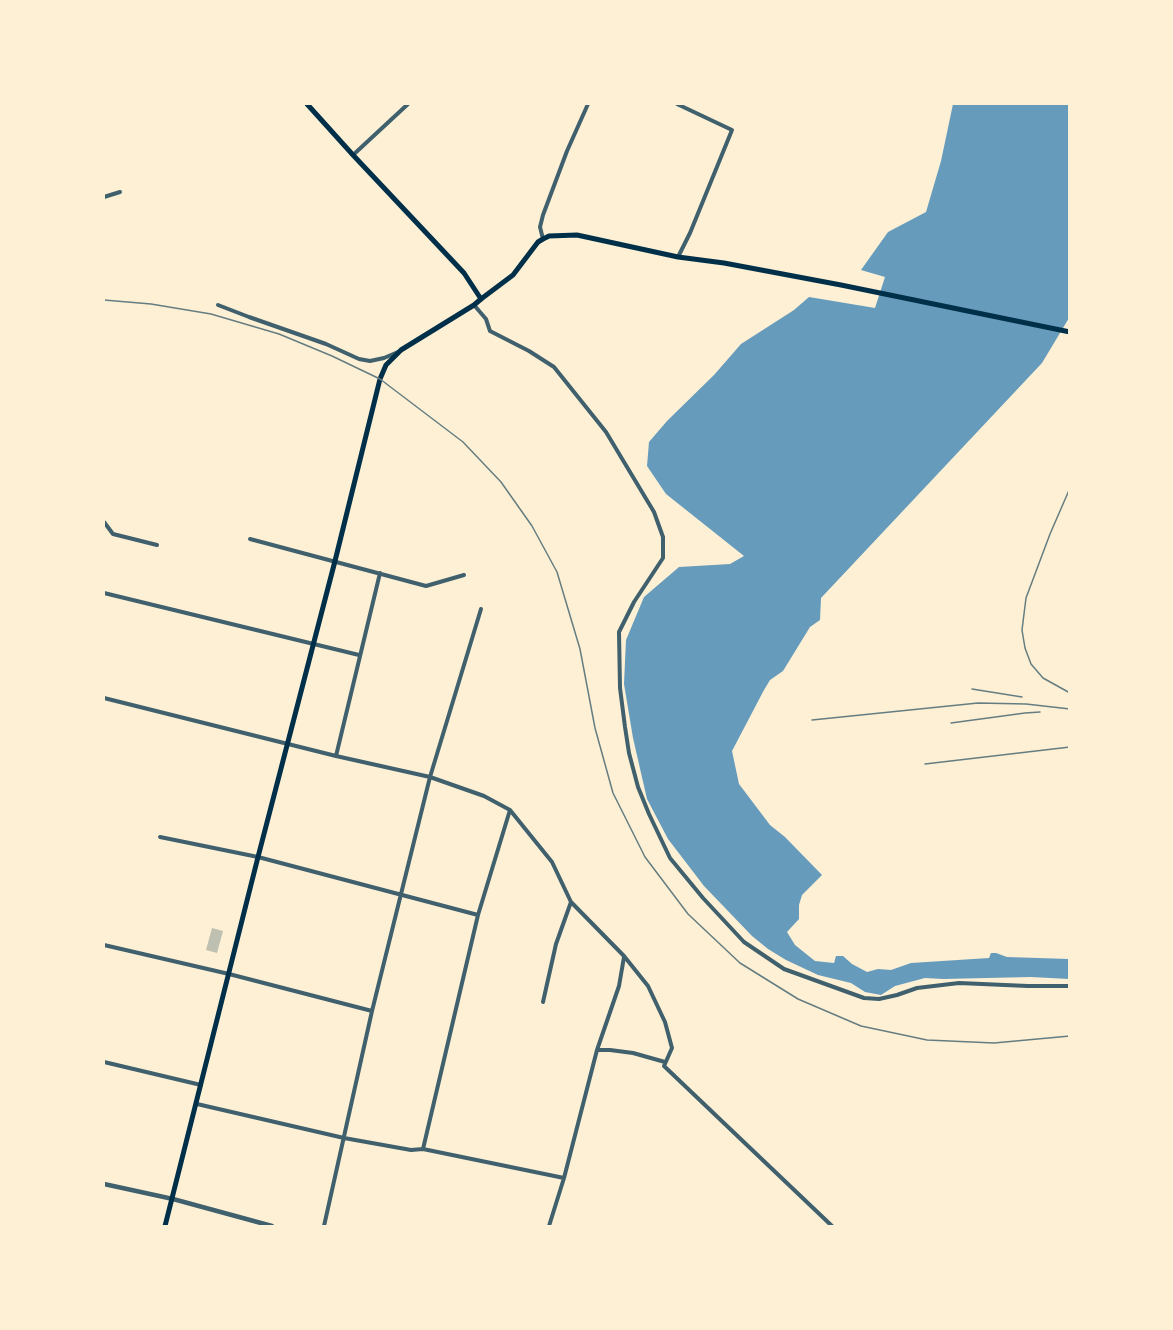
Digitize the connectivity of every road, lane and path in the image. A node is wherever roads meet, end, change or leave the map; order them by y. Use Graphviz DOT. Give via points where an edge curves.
graph roads {
  1 [pos="307,104"];
  2 [pos="408,104"];
  3 [pos="588,104"];
  4 [pos="677,104"];
  5 [pos="353,155"];
  6 [pos="120,192"];
  7 [pos="104,196"];
  8 [pos="543,239"];
  9 [pos="678,257"];
  10 [pos="481,299"];
  11 [pos="474,304"];
  12 [pos="218,305"];
  13 [pos="1070,332"];
  14 [pos="401,350"];
  15 [pos="104,522"];
  16 [pos="250,539"];
  17 [pos="157,545"];
  18 [pos="335,561"];
  19 [pos="380,573"];
  20 [pos="464,575"];
  21 [pos="104,592"];
  22 [pos="481,609"];
  23 [pos="313,644"];
  24 [pos="359,656"];
  25 [pos="104,699"];
  26 [pos="288,744"];
  27 [pos="336,756"];
  28 [pos="430,777"];
  29 [pos="510,810"];
  30 [pos="160,837"];
  31 [pos="258,857"];
  32 [pos="401,895"];
  33 [pos="571,902"];
  34 [pos="478,915"];
  35 [pos="104,945"];
  36 [pos="624,956"];
  37 [pos="229,975"];
  38 [pos="1070,986"];
  39 [pos="543,1002"];
  40 [pos="372,1011"];
  41 [pos="597,1050"];
  42 [pos="104,1062"];
  43 [pos="665,1062"];
  44 [pos="202,1085"];
  45 [pos="197,1104"];
  46 [pos="344,1138"];
  47 [pos="423,1149"];
  48 [pos="564,1178"];
  49 [pos="104,1184"];
  50 [pos="172,1200"];
  51 [pos="165,1227"];
  52 [pos="272,1227"];
  53 [pos="324,1227"];
  54 [pos="549,1227"];
  55 [pos="832,1227"];
  1 -- 5 [label="main road"];
  2 -- 5 [label="street"];
  3 -- 8 [label="street" via="543,215"];
  4 -- 9 [label="street" via="732,130"];
  5 -- 10 [label="main road" via="464,273"];
  6 -- 7 [label="street"];
  8 -- 9 [label="main road" via="577,235"];
  8 -- 10 [label="main road" via="513,275"];
  9 -- 13 [label="main road" via="841,285"];
  10 -- 11 [label="main road"];
  11 -- 14 [label="main road"];
  11 -- 38 [label="street" via="490,331 554,367 606,432 654,512 663,537 663,558 620,632 620,688 638,787 670,858 703,898 744,942 783,969 864,998 879,999 917,988 959,984"];
  12 -- 14 [label="street" via="359,359 384,358"];
  14 -- 18 [label="main road" via="386,364 380,379"];
  15 -- 17 [label="street" via="113,534"];
  16 -- 18 [label="street"];
  18 -- 19 [label="street"];
  18 -- 23 [label="main road"];
  19 -- 20 [label="street" via="426,586"];
  19 -- 24 [label="street"];
  21 -- 23 [label="street"];
  22 -- 28 [label="street"];
  23 -- 24 [label="street"];
  23 -- 26 [label="main road"];
  24 -- 27 [label="street"];
  25 -- 26 [label="street"];
  26 -- 27 [label="street"];
  26 -- 31 [label="main road"];
  27 -- 28 [label="street"];
  28 -- 29 [label="street" via="484,796"];
  28 -- 32 [label="street"];
  29 -- 33 [label="street" via="552,862"];
  29 -- 34 [label="street"];
  30 -- 31 [label="street"];
  31 -- 32 [label="street"];
  31 -- 37 [label="main road"];
  32 -- 34 [label="street"];
  32 -- 40 [label="street"];
  33 -- 36 [label="street"];
  33 -- 39 [label="street" via="556,944"];
  34 -- 47 [label="street"];
  35 -- 37 [label="street"];
  36 -- 41 [label="street" via="619,986"];
  36 -- 43 [label="street" via="648,986 665,1022 672,1048"];
  37 -- 40 [label="street"];
  37 -- 44 [label="main road"];
  40 -- 46 [label="street"];
  41 -- 43 [label="street" via="633,1053"];
  41 -- 48 [label="street"];
  42 -- 44 [label="street"];
  43 -- 55 [label="street"];
  44 -- 45 [label="main road"];
  45 -- 46 [label="street"];
  45 -- 50 [label="main road"];
  46 -- 47 [label="street"];
  46 -- 53 [label="street"];
  47 -- 48 [label="street"];
  48 -- 54 [label="street"];
  49 -- 50 [label="street"];
  50 -- 51 [label="main road"];
  50 -- 52 [label="street"];
}
